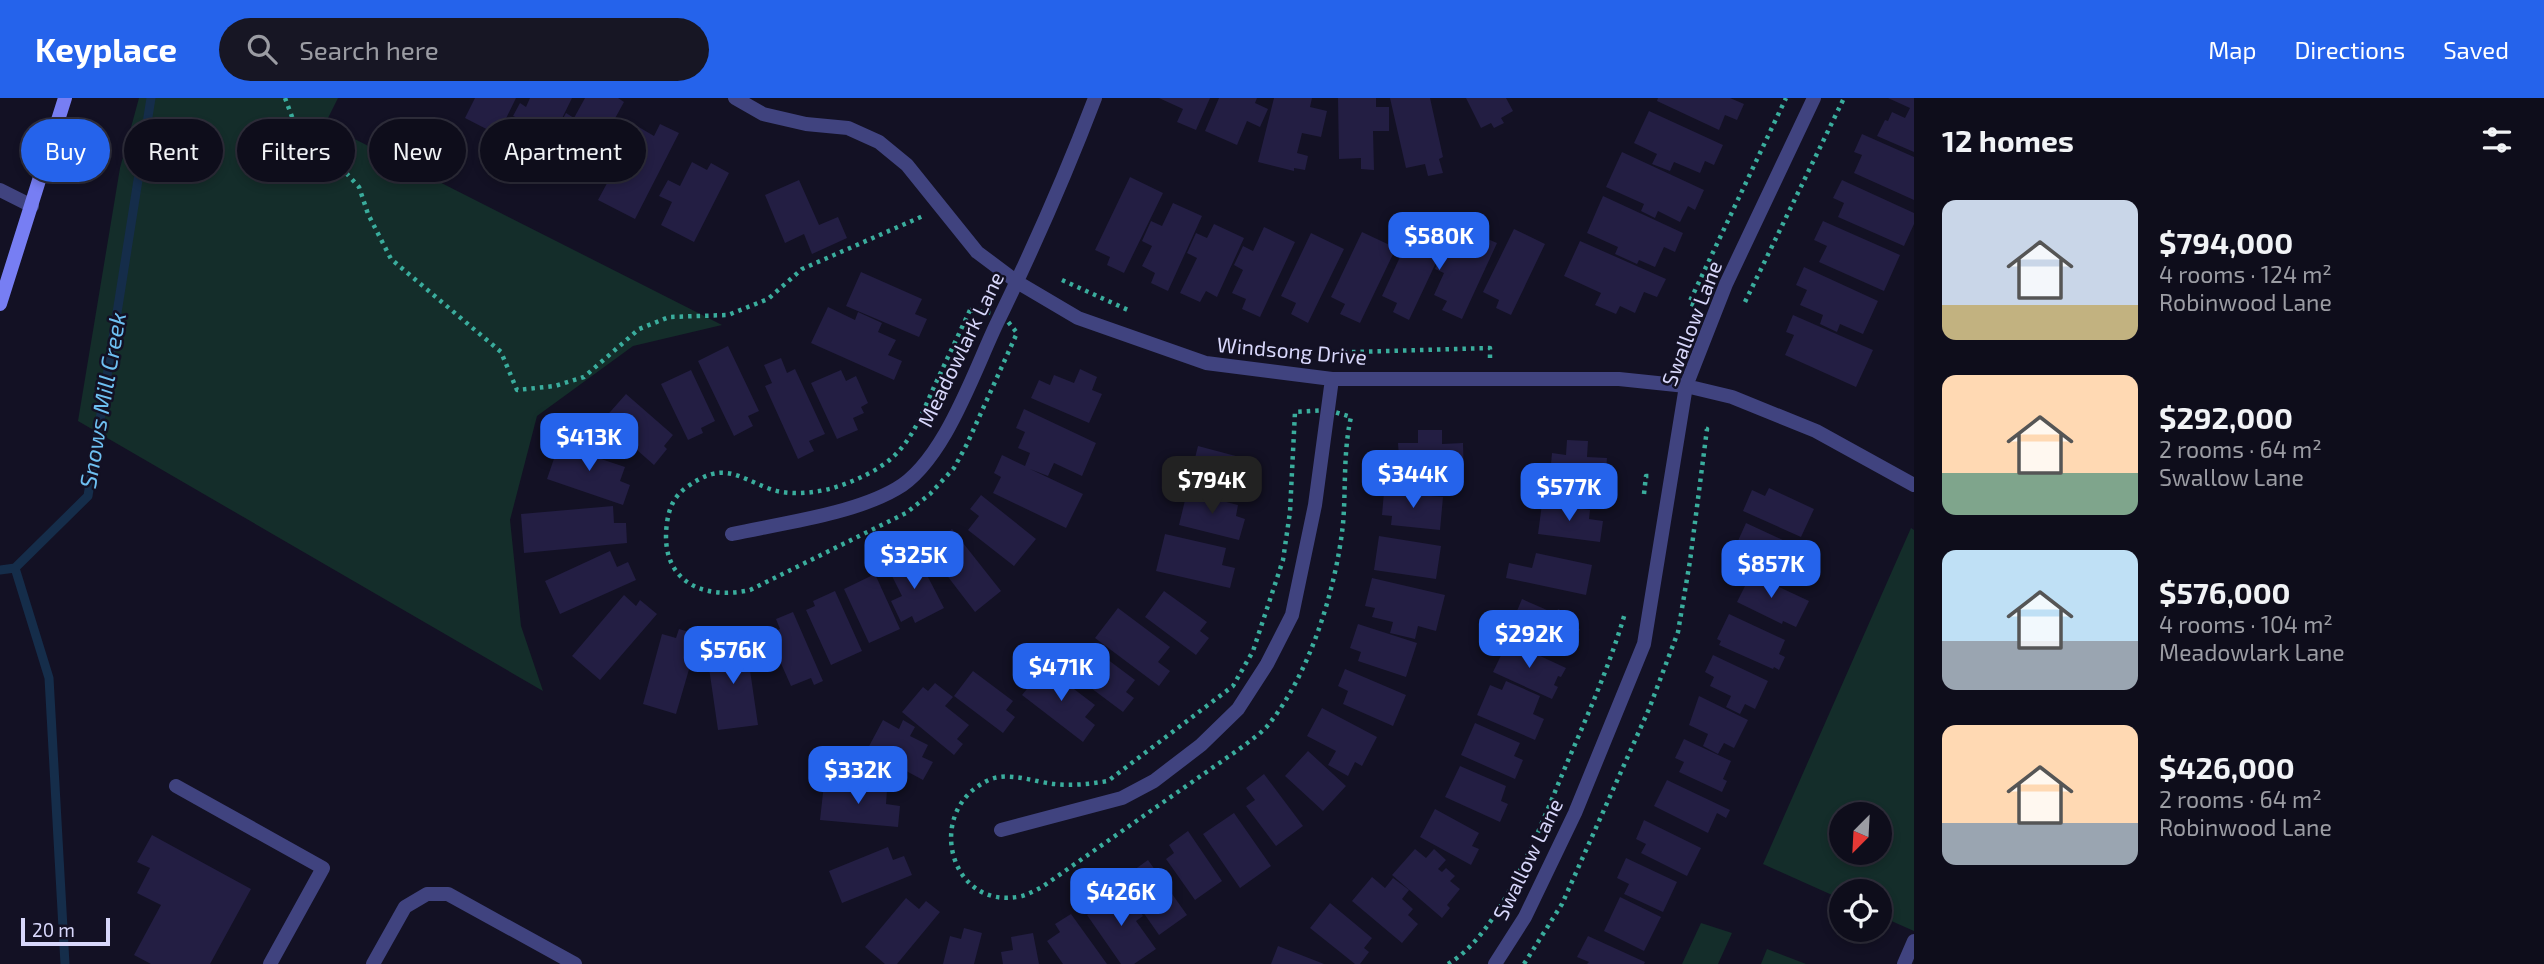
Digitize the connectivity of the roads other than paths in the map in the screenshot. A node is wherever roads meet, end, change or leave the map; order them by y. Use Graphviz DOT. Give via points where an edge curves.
graph roads {
  1 [pos="65,98"];
  2 [pos="735,98"];
  3 [pos="1095,98"];
  4 [pos="1815,98"];
  5 [pos="0,190"];
  6 [pos="32,206"];
  7 [pos="1017,282"];
  8 [pos="0,304"];
  9 [pos="1332,379"];
  10 [pos="1686,386"];
  11 [pos="1913,483"];
  12 [pos="732,534"];
  13 [pos="176,786"];
  14 [pos="1001,830"];
  15 [pos="1914,941"];
  16 [pos="270,964"];
  17 [pos="373,964"];
  18 [pos="575,964"];
  19 [pos="1495,964"];
  20 [pos="1904,964"];
  1 -- 6 [label="main road"];
  2 -- 7 [label="street, Windsong Drive" via="763,114 848,128 879,142 907,164 977,252"];
  3 -- 7 [label="street, Meadowlark Lane"];
  4 -- 10 [label="street, Swallow Lane" via="1726,284"];
  5 -- 6 [label="street"];
  6 -- 8 [label="main road"];
  7 -- 9 [label="street, Windsong Drive" via="1078,318 1206,363"];
  7 -- 12 [label="street, Meadowlark Lane" via="948,428 927,461 899,488 865,504"];
  9 -- 10 [label="street, Windsong Drive" via="1619,379"];
  9 -- 14 [label="street" via="1315,505 1292,615 1238,709 1154,781 1122,798"];
  10 -- 11 [label="street, Windsong Drive" via="1732,397 1816,431"];
  10 -- 19 [label="street, Swallow Lane" via="1644,644 1575,813 1525,917"];
  13 -- 16 [label="street" via="323,868"];
  15 -- 20 [label="street"];
  17 -- 18 [label="street" via="405,907 426,894 448,894"];
}
